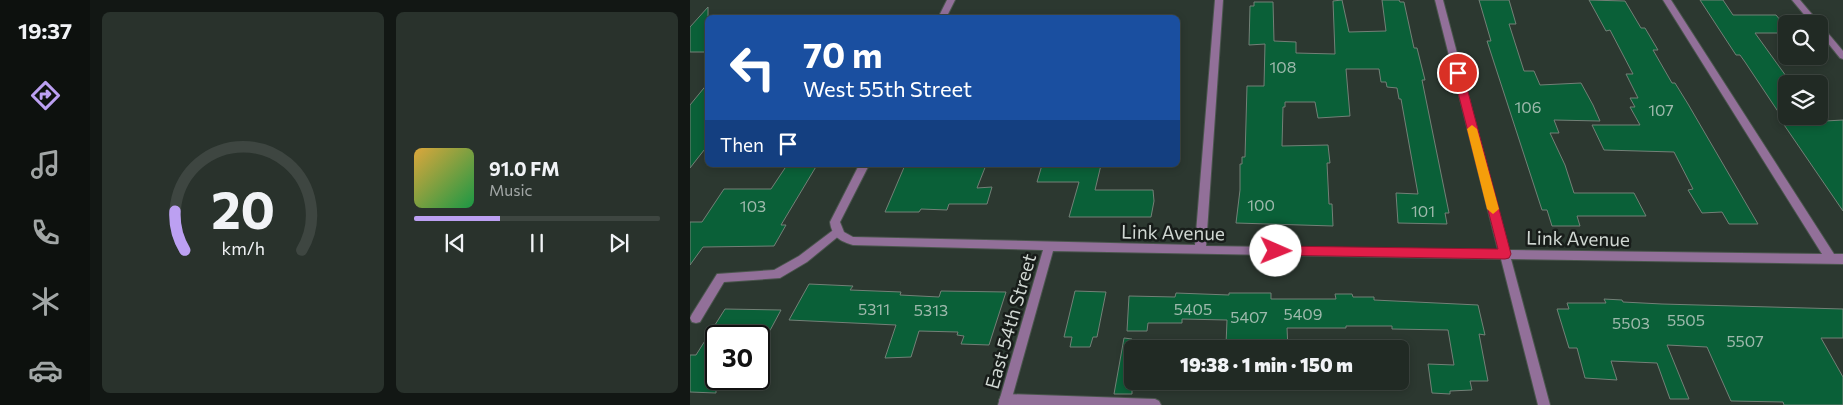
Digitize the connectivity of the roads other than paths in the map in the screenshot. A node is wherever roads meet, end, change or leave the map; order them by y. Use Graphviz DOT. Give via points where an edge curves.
graph roads {
  1 [pos="951,0"];
  2 [pos="1219,0"];
  3 [pos="1439,0"];
  4 [pos="1667,0"];
  5 [pos="1796,0"];
  6 [pos="944,15"];
  7 [pos="1808,15"];
  8 [pos="1828,38"];
  9 [pos="1843,56"];
  10 [pos="863,167"];
  11 [pos="836,232"];
  12 [pos="1049,247"];
  13 [pos="1200,250"];
  14 [pos="1505,254"];
  15 [pos="1831,259"];
  16 [pos="1843,259"];
  17 [pos="696,318"];
  18 [pos="1005,403"];
  19 [pos="1155,405"];
  20 [pos="1544,405"];
  1 -- 6 [label="street"];
  2 -- 13 [label="street"];
  3 -- 14 [label="street"];
  4 -- 15 [label="street"];
  5 -- 7 [label="street"];
  8 -- 9 [label="street"];
  10 -- 11 [label="street" via="839,211"];
  11 -- 12 [label="street, Link Avenue" via="841,238 853,241"];
  11 -- 17 [label="street" via="803,259 776,275 721,277"];
  12 -- 13 [label="street, Link Avenue"];
  12 -- 18 [label="street, East 54th Street"];
  13 -- 14 [label="street, Link Avenue"];
  14 -- 15 [label="street, Link Avenue"];
  14 -- 20 [label="street"];
  15 -- 16 [label="street, Link Avenue"];
  18 -- 19 [label="street"];
}
